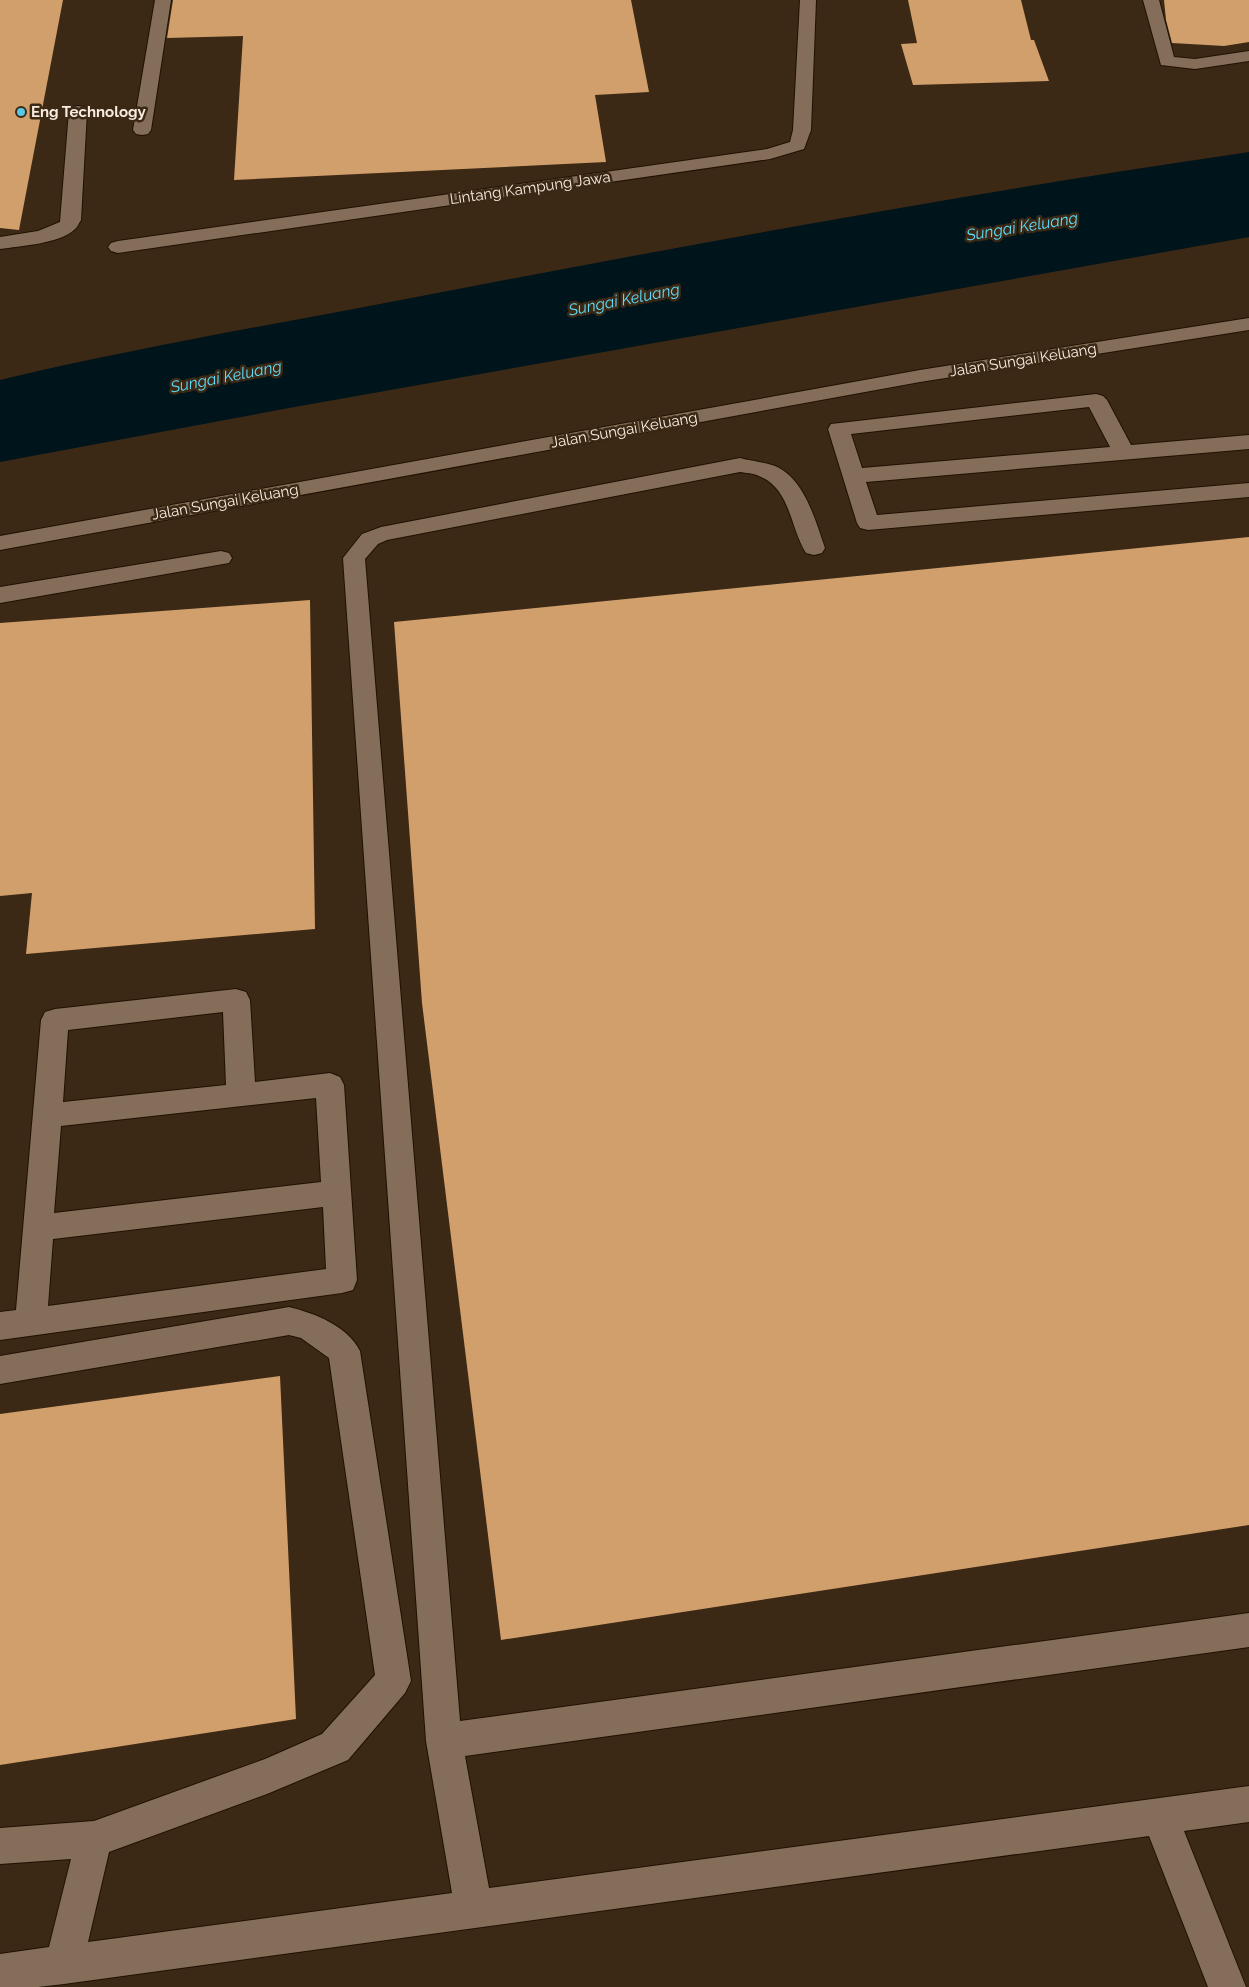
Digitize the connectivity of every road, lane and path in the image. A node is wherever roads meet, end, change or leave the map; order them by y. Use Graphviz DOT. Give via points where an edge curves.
graph roads {
  1 [pos="163,0"];
  2 [pos="808,0"];
  3 [pos="1151,0"];
  4 [pos="1249,56"];
  5 [pos="78,111"];
  6 [pos="142,130"];
  7 [pos="0,243"];
  8 [pos="118,247"];
  9 [pos="1249,324"];
  10 [pos="1249,442"];
  11 [pos="1124,453"];
  12 [pos="853,476"];
  13 [pos="1249,490"];
  14 [pos="0,543"];
  15 [pos="814,548"];
  16 [pos="221,558"];
  17 [pos="0,595"];
  18 [pos="241,1095"];
  19 [pos="48,1116"];
  20 [pos="336,1193"];
  21 [pos="38,1228"];
  22 [pos="31,1320"];
  23 [pos="0,1326"];
  24 [pos="0,1370"];
  25 [pos="1249,1630"];
  26 [pos="444,1741"];
  27 [pos="1249,1804"];
  28 [pos="1159,1815"];
  29 [pos="94,1838"];
  30 [pos="0,1846"];
  31 [pos="474,1910"];
  32 [pos="64,1965"];
  33 [pos="0,1973"];
  34 [pos="1227,1987"];
  1 -- 6 [label="street"];
  2 -- 8 [label="street, Lintang Kampung Jawa" via="802,130 798,145 770,154"];
  3 -- 4 [label="street" via="1167,60 1196,64"];
  5 -- 7 [label="street" via="68,226 32,239"];
  9 -- 14 [label="street, Jalan Sungai Keluang" via="920,376"];
  10 -- 11 [label="street"];
  11 -- 12 [label="street"];
  11 -- 12 [label="street" via="1096,400 839,429"];
  12 -- 13 [label="street" via="868,524"];
  15 -- 26 [label="street" via="784,482 767,471 740,465 381,534 370,539 354,558"];
  16 -- 17 [label="street"];
  18 -- 19 [label="street"];
  18 -- 19 [label="street" via="236,1000 55,1020"];
  18 -- 20 [label="street" via="330,1086"];
  19 -- 21 [label="street"];
  20 -- 21 [label="street"];
  20 -- 22 [label="street" via="342,1280"];
  21 -- 22 [label="street"];
  22 -- 23 [label="street"];
  24 -- 29 [label="street" via="289,1321 309,1326 344,1351 393,1681 335,1747 267,1776"];
  25 -- 26 [label="street"];
  26 -- 31 [label="street"];
  27 -- 28 [label="street"];
  28 -- 31 [label="street"];
  28 -- 34 [label="street"];
  29 -- 30 [label="street"];
  29 -- 32 [label="street"];
  31 -- 32 [label="street"];
  32 -- 33 [label="street"];
}
